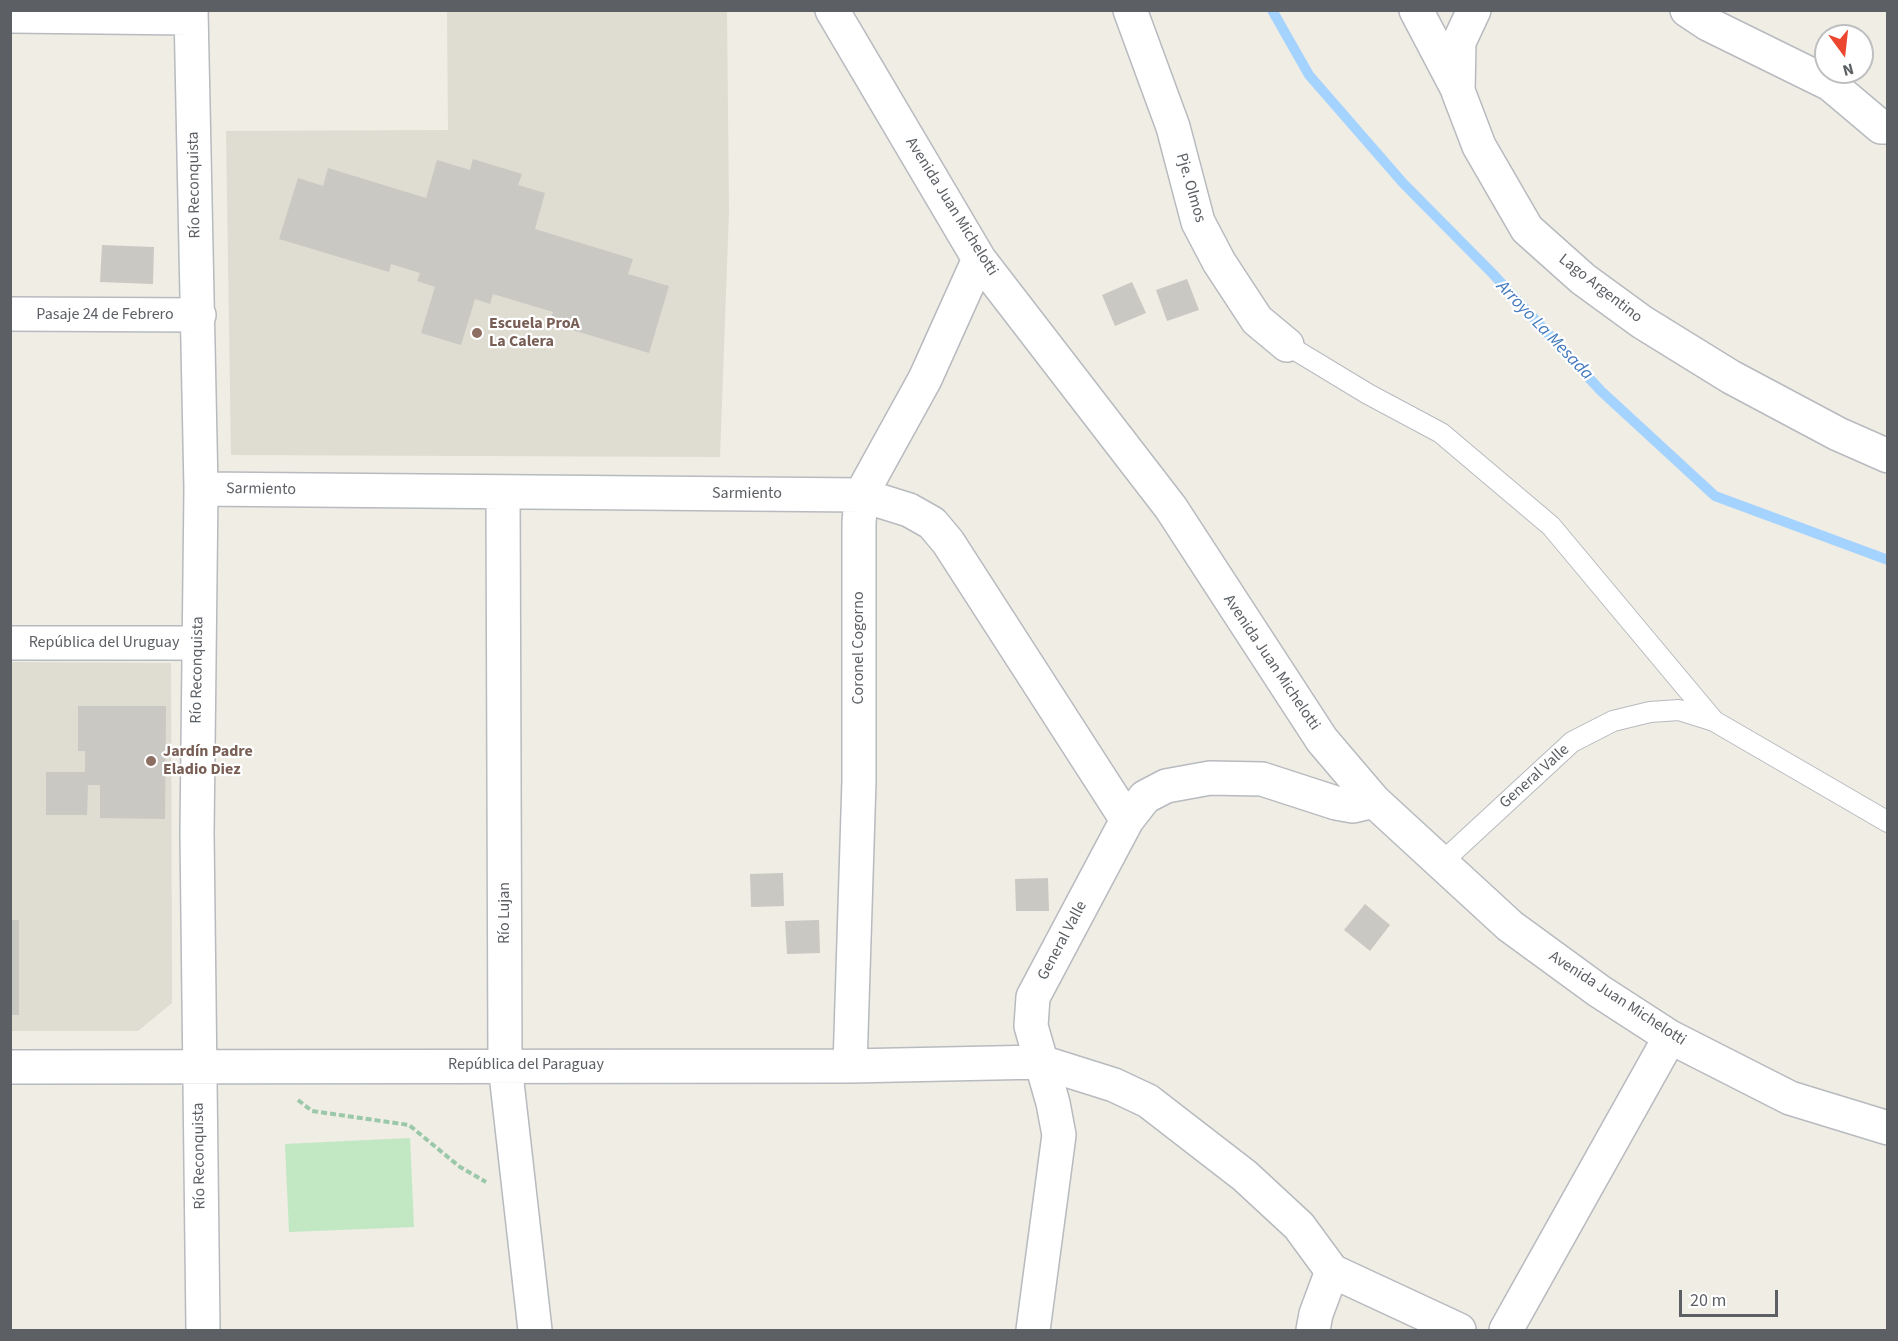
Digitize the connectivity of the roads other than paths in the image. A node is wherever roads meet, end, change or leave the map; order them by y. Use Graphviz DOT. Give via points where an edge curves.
graph roads {
  1 [pos="832,10"];
  2 [pos="1130,10"];
  3 [pos="1416,10"];
  4 [pos="1474,10"];
  5 [pos="1687,10"];
  6 [pos="191,14"];
  7 [pos="10,16"];
  8 [pos="1458,91"];
  9 [pos="1885,128"];
  10 [pos="979,259"];
  11 [pos="10,314"];
  12 [pos="199,315"];
  13 [pos="1287,345"];
  14 [pos="1887,456"];
  15 [pos="201,489"];
  16 [pos="503,493"];
  17 [pos="861,495"];
  18 [pos="10,643"];
  19 [pos="198,643"];
  20 [pos="1714,721"];
  21 [pos="1374,801"];
  22 [pos="1127,820"];
  23 [pos="1887,822"];
  24 [pos="1441,863"];
  25 [pos="1670,1037"];
  26 [pos="1041,1062"];
  27 [pos="505,1065"];
  28 [pos="10,1066"];
  29 [pos="199,1066"];
  30 [pos="850,1066"];
  31 [pos="1887,1128"];
  32 [pos="1332,1270"];
  33 [pos="203,1330"];
  34 [pos="535,1330"];
  35 [pos="1033,1330"];
  36 [pos="1313,1330"];
  37 [pos="1460,1330"];
  38 [pos="1506,1330"];
  1 -- 10 [label="street, Avenida Juan Michelotti"];
  2 -- 13 [label="street, Pje. Olmos" via="1173,127 1198,222 1257,320"];
  3 -- 8 [label="street"];
  4 -- 8 [label="street, Lago Argentino" via="1459,42"];
  5 -- 9 [label="street" via="1707,24 1830,84"];
  6 -- 7 [label="street"];
  6 -- 12 [label="street, Río Reconquista"];
  8 -- 14 [label="street, Lago Argentino" via="1479,146 1527,229 1583,279 1642,322 1731,377"];
  10 -- 17 [label="street, Coronel Cogorno" via="925,379"];
  10 -- 21 [label="street, Avenida Juan Michelotti" via="1171,508 1316,731"];
  11 -- 12 [label="street, Pasaje 24 de Febrero"];
  12 -- 15 [label="street, Río Reconquista"];
  13 -- 20 [label="lane" via="1441,433 1551,525"];
  15 -- 16 [label="street, Sarmiento"];
  15 -- 19 [label="street, Río Reconquista"];
  16 -- 17 [label="street, Sarmiento"];
  16 -- 27 [label="street, Río Lujan"];
  17 -- 22 [label="street, Sarmiento" via="909,510 932,524 948,542"];
  17 -- 30 [label="street, Coronel Cogorno" via="860,782"];
  18 -- 19 [label="street, República del Uruguay"];
  19 -- 29 [label="street, Río Reconquista"];
  20 -- 23 [label="lane"];
  20 -- 24 [label="lane, General Valle" via="1679,710 1650,712 1613,721 1572,742"];
  21 -- 22 [label="street, General Valle" via="1353,806 1262,779 1210,778 1166,786 1145,797"];
  21 -- 24 [label="street, Avenida Juan Michelotti"];
  22 -- 26 [label="street, General Valle" via="1033,997 1031,1026"];
  24 -- 25 [label="street, Avenida Juan Michelotti" via="1510,926"];
  25 -- 31 [label="street, Avenida Juan Michelotti" via="1790,1098"];
  25 -- 38 [label="street"];
  26 -- 30 [label="street, República del Paraguay"];
  26 -- 32 [label="street, República del Paraguay" via="1114,1085 1148,1101 1245,1176 1299,1226"];
  26 -- 35 [label="street, General Valle" via="1059,1135"];
  27 -- 29 [label="street, República del Paraguay"];
  27 -- 30 [label="street, República del Paraguay"];
  27 -- 34 [label="street, Río Lujan"];
  28 -- 29 [label="street, República del Paraguay"];
  29 -- 33 [label="street, Río Reconquista"];
  32 -- 36 [label="street"];
  32 -- 37 [label="street"];
}
